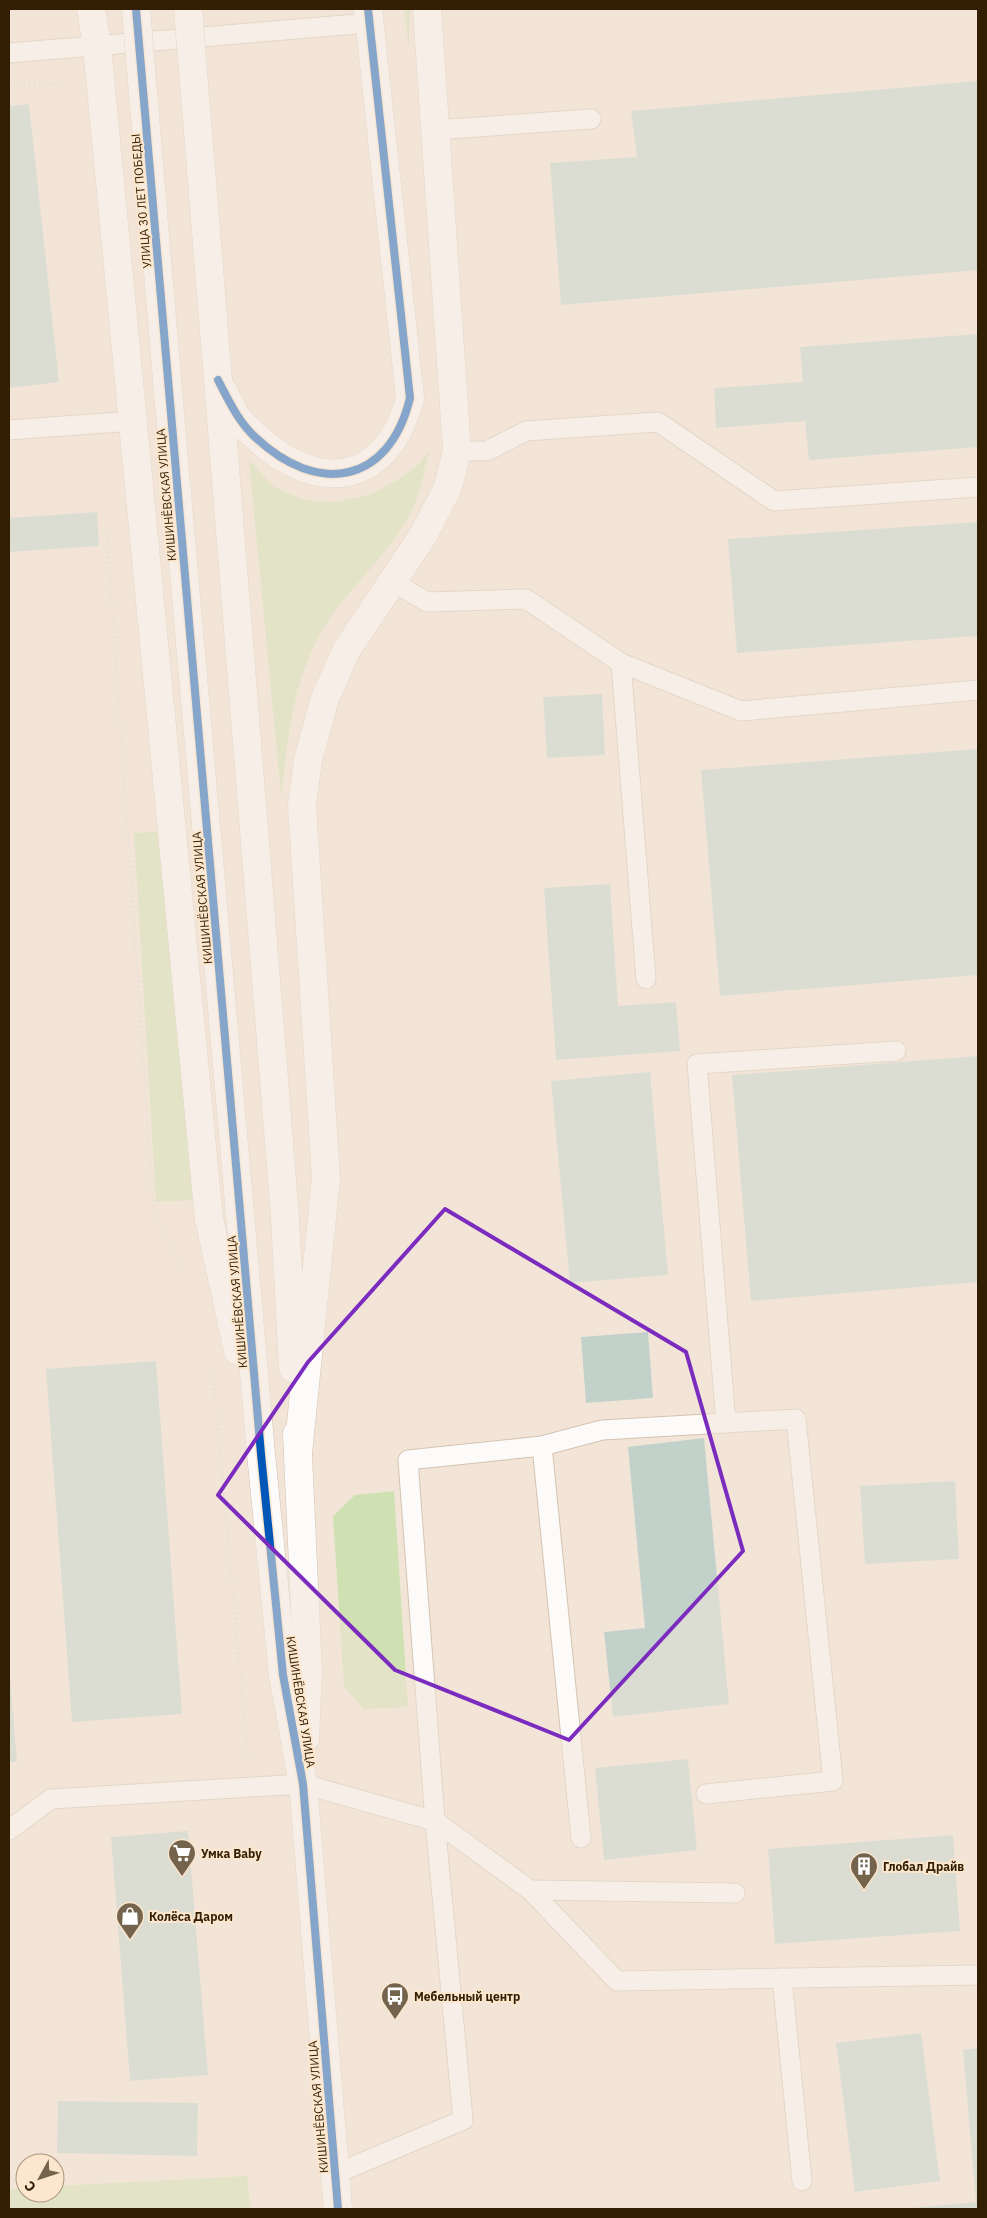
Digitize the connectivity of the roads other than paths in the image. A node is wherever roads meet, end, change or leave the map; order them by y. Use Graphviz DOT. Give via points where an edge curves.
graph roads {
  1 [pos="90,9"];
  2 [pos="136,9"];
  3 [pos="188,9"];
  4 [pos="427,9"];
  5 [pos="368,16"];
  6 [pos="97,46"];
  7 [pos="9,54"];
  8 [pos="591,119"];
  9 [pos="434,130"];
  10 [pos="218,380"];
  11 [pos="168,391"];
  12 [pos="132,421"];
  13 [pos="9,430"];
  14 [pos="457,452"];
  15 [pos="978,487"];
  16 [pos="393,582"];
  17 [pos="621,663"];
  18 [pos="978,690"];
  19 [pos="646,979"];
  20 [pos="896,1051"];
  21 [pos="726,1423"];
  22 [pos="542,1446"];
  23 [pos="298,1453"];
  24 [pos="261,1454"];
  25 [pos="303,1784"];
  26 [pos="706,1794"];
  27 [pos="435,1821"];
  28 [pos="9,1830"];
  29 [pos="581,1838"];
  30 [pos="530,1890"];
  31 [pos="735,1893"];
  32 [pos="978,1975"];
  33 [pos="782,1978"];
  34 [pos="335,2174"];
  35 [pos="802,2181"];
  36 [pos="338,2209"];
  1 -- 6 [label="street"];
  2 -- 11 [label="street, УЛИЦА 30 ЛЕТ ПОБЕДЫ, bridge"];
  3 -- 10 [label="street, bridge"];
  4 -- 9 [label="street"];
  5 -- 6 [label="lane"];
  5 -- 10 [label="street" via="410,398 405,417 396,435 369,463 352,472 314,472 292,463 256,438 235,414"];
  6 -- 7 [label="lane"];
  6 -- 12 [label="street"];
  8 -- 9 [label="lane"];
  9 -- 14 [label="street"];
  10 -- 23 [label="street, КИШИНЁВСКАЯ УЛИЦА" via="285,1217"];
  11 -- 24 [label="street, КИШИНЁВСКАЯ УЛИЦА"];
  12 -- 13 [label="lane"];
  12 -- 24 [label="street" via="209,1219"];
  14 -- 15 [label="lane" via="487,451 526,431 658,422 774,501"];
  14 -- 16 [label="street" via="448,487 424,534"];
  16 -- 17 [label="lane" via="427,602 526,598"];
  16 -- 23 [label="street" via="347,649 325,698 308,760 302,805 326,1178"];
  17 -- 18 [label="lane" via="741,710"];
  17 -- 19 [label="lane"];
  20 -- 21 [label="lane" via="696,1064"];
  21 -- 22 [label="lane" via="602,1430"];
  21 -- 26 [label="lane" via="796,1418 832,1781"];
  22 -- 27 [label="lane" via="408,1460"];
  22 -- 29 [label="lane"];
  23 -- 25 [label="street, КИШИНЁВСКАЯ УЛИЦА" via="308,1673"];
  24 -- 25 [label="street, КИШИНЁВСКАЯ УЛИЦА" via="283,1676"];
  25 -- 27 [label="lane"];
  25 -- 28 [label="lane" via="51,1799"];
  25 -- 34 [label="street, КИШИНЁВСКАЯ УЛИЦА"];
  27 -- 30 [label="lane"];
  27 -- 34 [label="lane" via="463,2120"];
  30 -- 31 [label="lane"];
  30 -- 33 [label="lane" via="616,1981"];
  32 -- 33 [label="lane"];
  33 -- 35 [label="lane"];
  34 -- 36 [label="street, КИШИНЁВСКАЯ УЛИЦА"];
}
